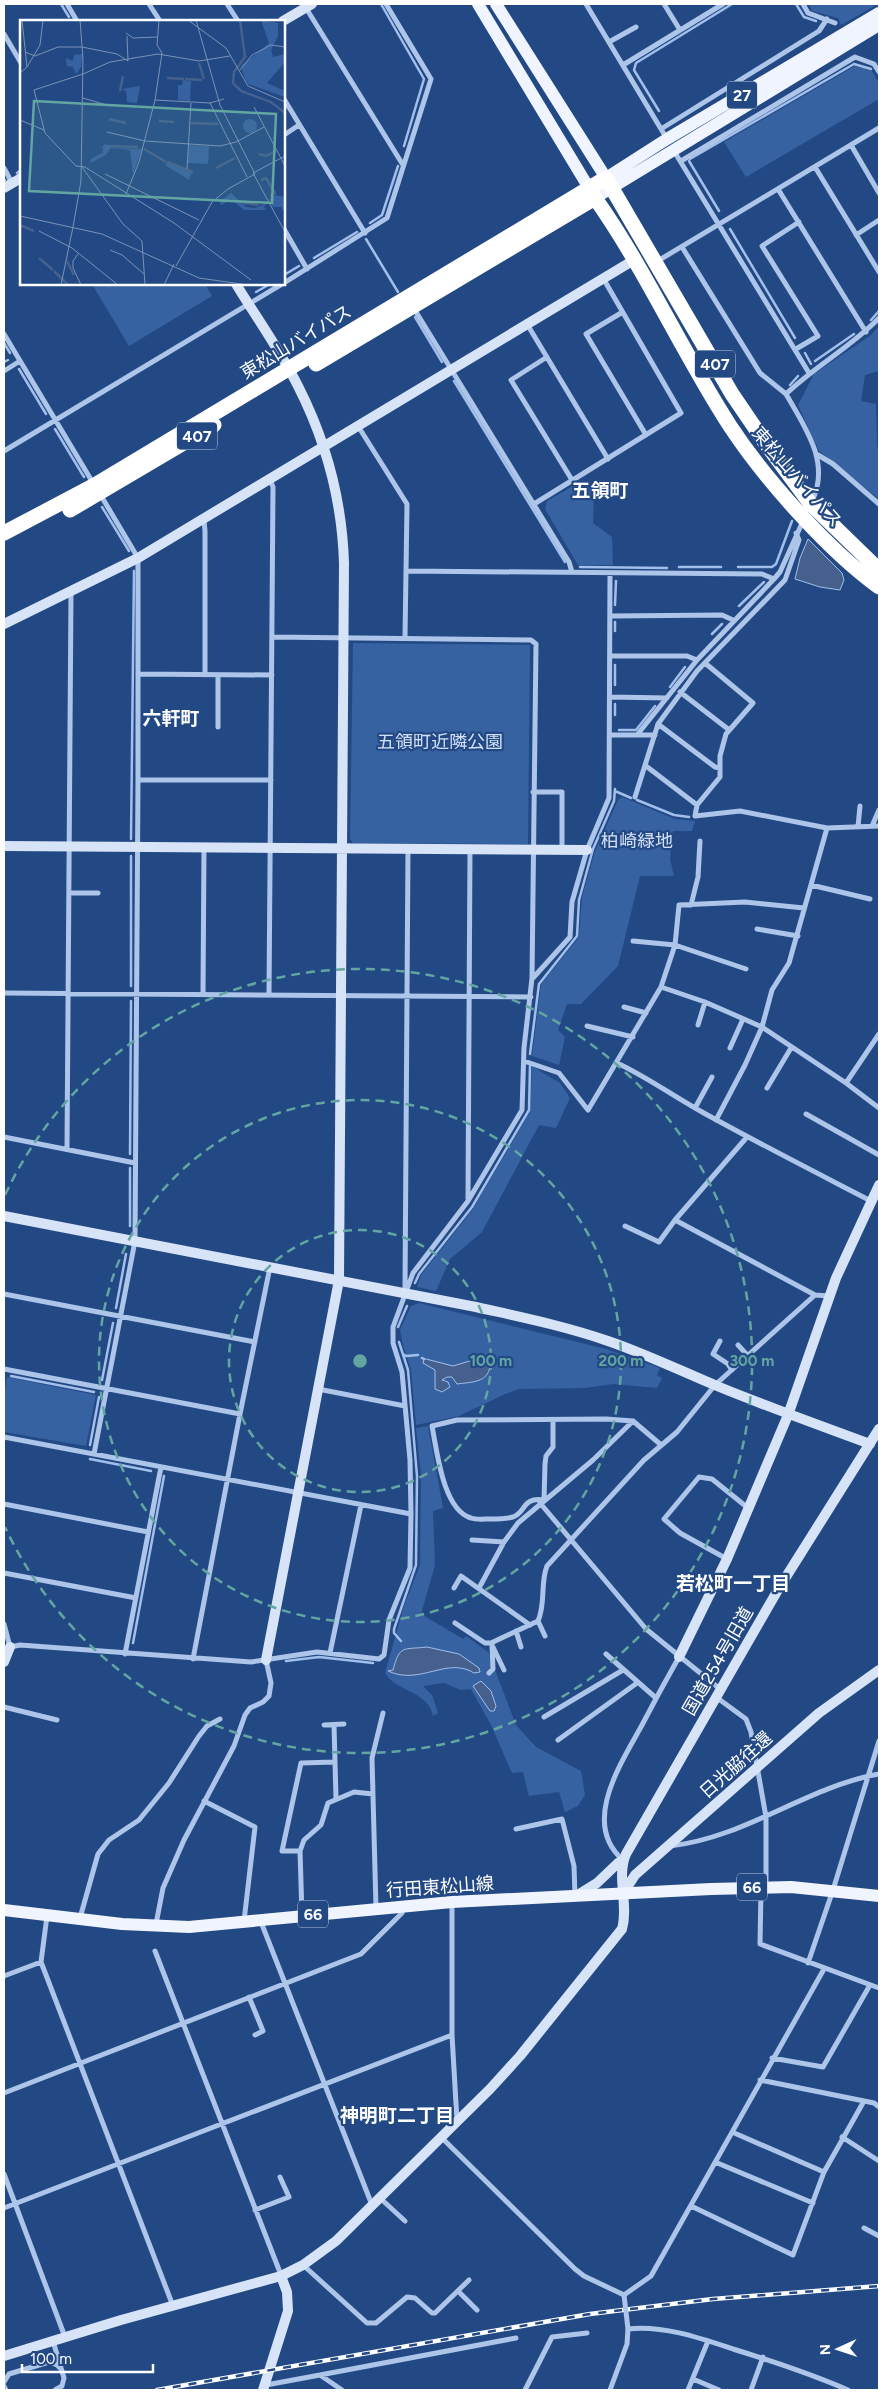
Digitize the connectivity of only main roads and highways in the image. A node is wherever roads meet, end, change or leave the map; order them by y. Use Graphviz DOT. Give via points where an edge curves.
graph roads {
  1 [pos="478,4"];
  2 [pos="496,4"];
  3 [pos="879,13"];
  4 [pos="877,30"];
  5 [pos="671,144"];
  6 [pos="609,183"];
  7 [pos="592,193"];
  8 [pos="291,374"];
  9 [pos="97,489"];
  10 [pos="808,510"];
  11 [pos="4,533"];
  12 [pos="4,545"];
  13 [pos="879,570"];
  14 [pos="879,587"];
  15 [pos="879,1896"];
  16 [pos="4,1910"];
  1 -- 7 [label="main road"];
  2 -- 6 [label="main road"];
  3 -- 5 [label="main road, 東松山バイパス / 27"];
  4 -- 5 [label="main road, 東松山バイパス / 27"];
  5 -- 6 [label="main road, 東松山バイパス / 27"];
  6 -- 7 [label="highway, 東松山バイパス / 407"];
  6 -- 10 [label="highway, 東松山バイパス / 407" via="732,394"];
  7 -- 8 [label="highway, 東松山バイパス / 407"];
  7 -- 8 [label="highway, 東松山バイパス / 407" via="413,306"];
  7 -- 10 [label="highway, 東松山バイパス / 407" via="730,425 756,463"];
  8 -- 9 [label="highway, 東松山バイパス / 407"];
  9 -- 11 [label="highway, 東松山バイパス / 407"];
  9 -- 12 [label="highway, 東松山バイパス / 407"];
  10 -- 13 [label="highway, 東松山バイパス / 407"];
  10 -- 14 [label="highway, 東松山バイパス / 407" via="848,560"];
  15 -- 16 [label="main road, 行田東松山線 / 66" via="764,1887 624,1893 452,1902 189,1927 156,1927"];
}
